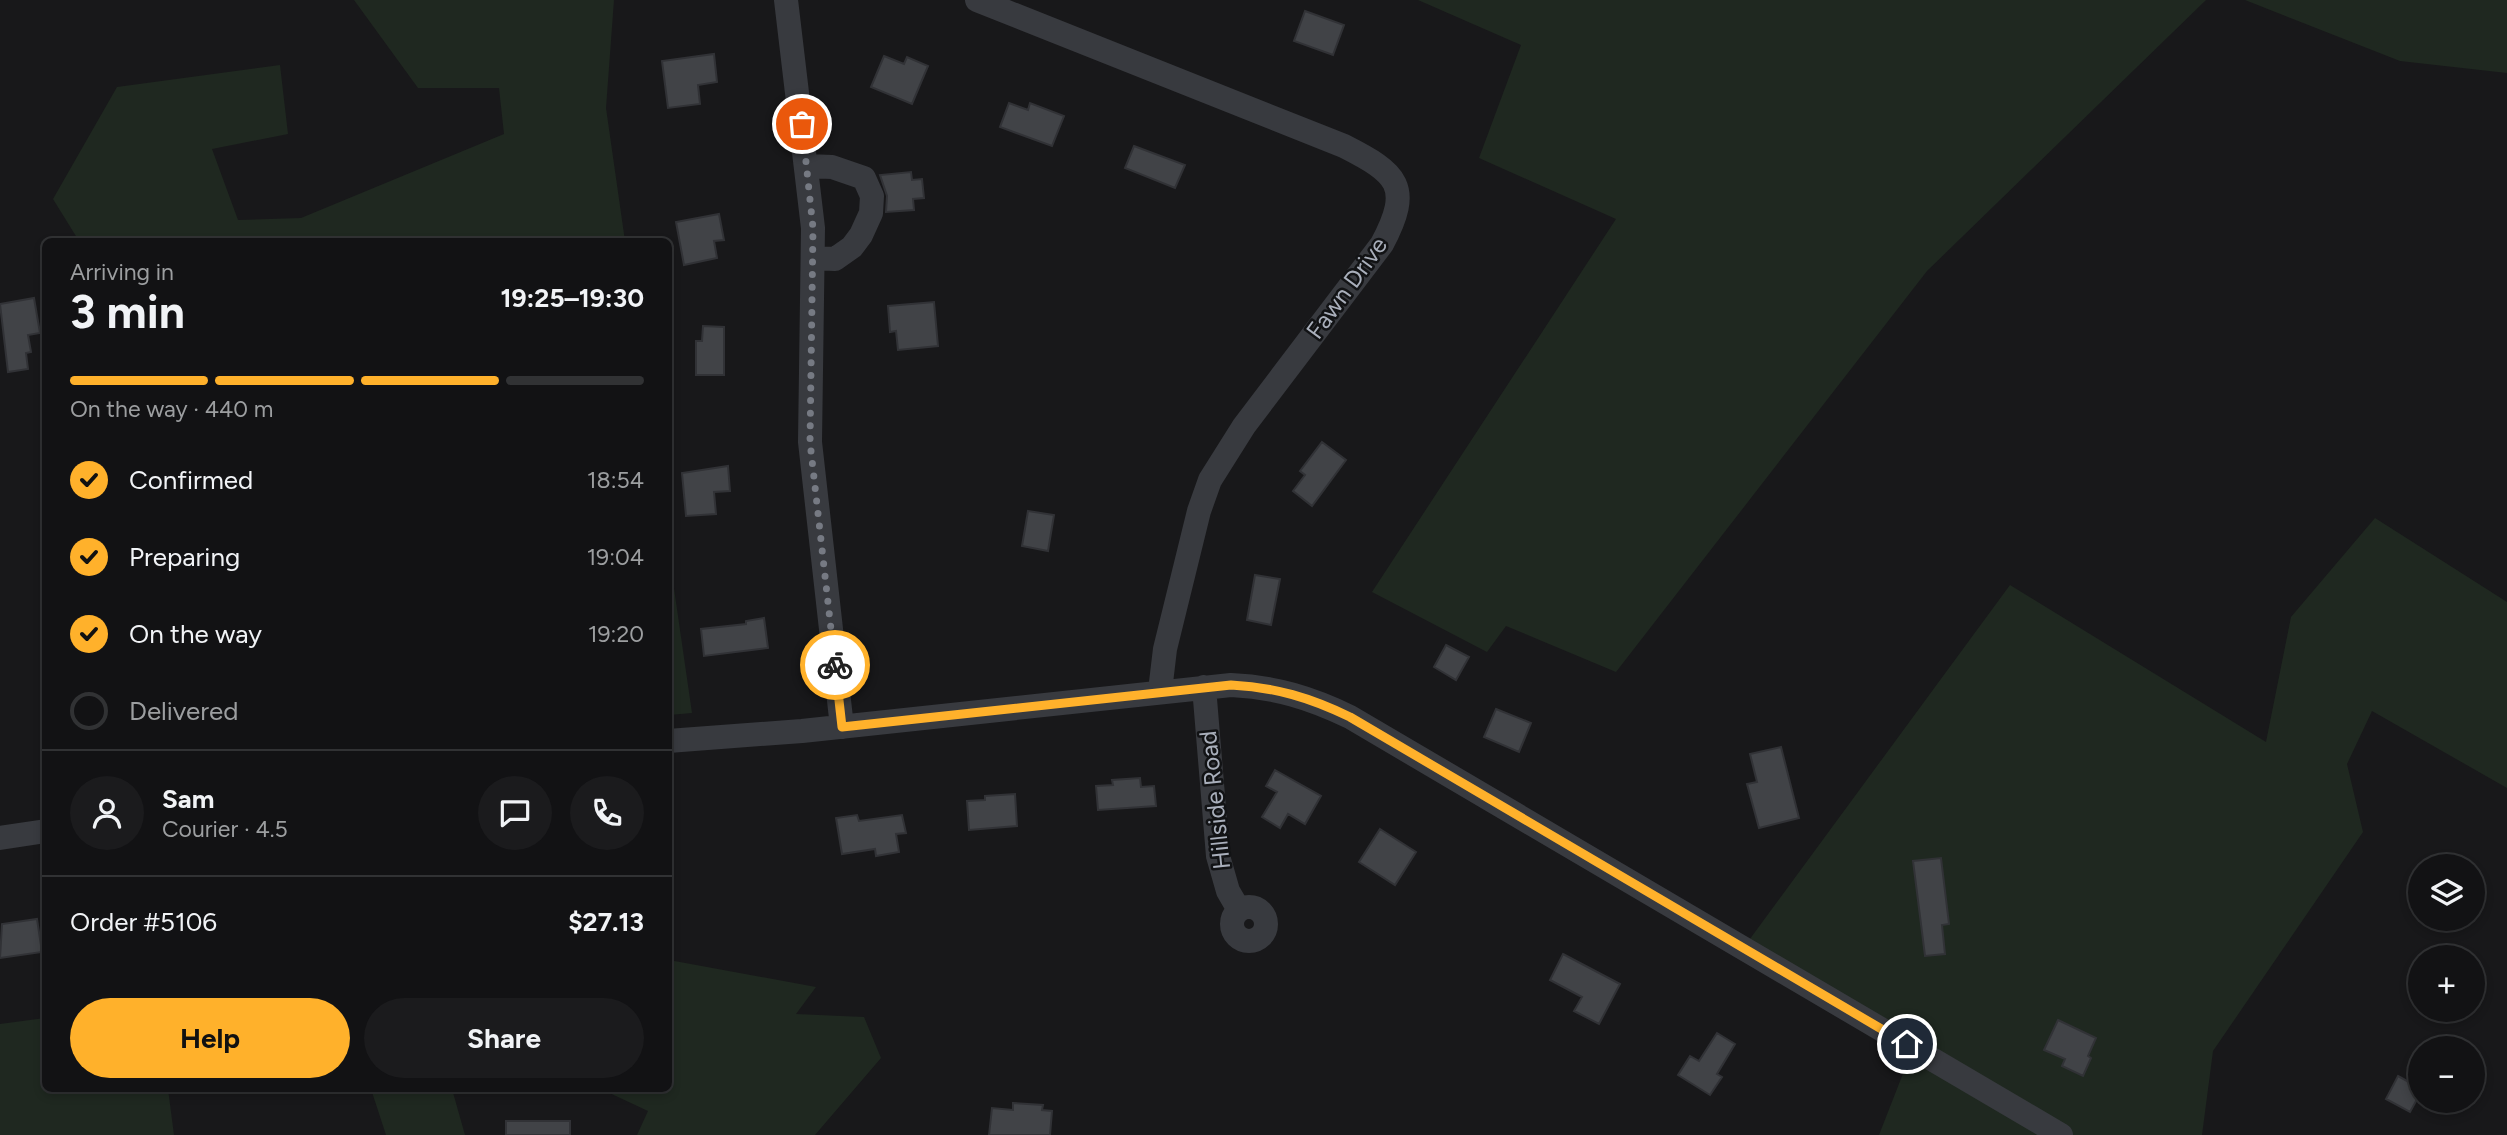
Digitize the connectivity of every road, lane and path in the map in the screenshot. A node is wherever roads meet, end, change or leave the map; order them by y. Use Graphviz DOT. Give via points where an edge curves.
graph roads {
  1 [pos="786,0"];
  2 [pos="977,0"];
  3 [pos="807,166"];
  4 [pos="813,258"];
  5 [pos="1204,687"];
  6 [pos="1160,691"];
  7 [pos="842,727"];
  8 [pos="672,741"];
  9 [pos="42,832"];
  10 [pos="0,838"];
  11 [pos="1239,910"];
  12 [pos="2061,1135"];
  1 -- 3 [label="street"];
  2 -- 6 [label="street, Fawn Drive" via="1343,146 1387,171 1398,187 1392,225 1382,244 1244,426 1210,480 1166,649"];
  3 -- 4 [label="street"];
  3 -- 4 [label="street" via="832,167 864,178 872,197 871,213 852,247 835,258"];
  4 -- 7 [label="street" via="810,442"];
  5 -- 6 [label="street"];
  5 -- 11 [label="street, Hillside Road" via="1218,856"];
  5 -- 12 [label="street" via="1271,688 1320,702 1350,717"];
  6 -- 7 [label="street"];
  7 -- 8 [label="street"];
  9 -- 10 [label="street"];
}
